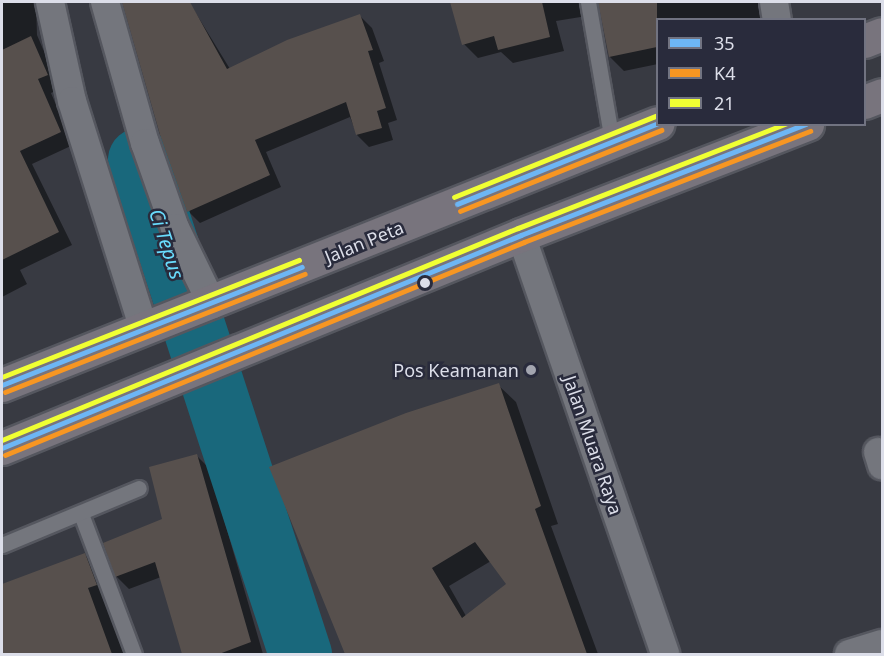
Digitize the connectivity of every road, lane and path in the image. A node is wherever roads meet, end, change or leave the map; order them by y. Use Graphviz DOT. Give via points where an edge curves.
graph roads {
  1 [pos="50,2"];
  2 [pos="105,2"];
  3 [pos="588,2"];
  4 [pos="774,2"];
  5 [pos="777,18"];
  6 [pos="882,34"];
  7 [pos="866,40"];
  8 [pos="882,95"];
  9 [pos="866,101"];
  10 [pos="656,123"];
  11 [pos="802,126"];
  12 [pos="612,141"];
  13 [pos="521,235"];
  14 [pos="206,305"];
  15 [pos="148,327"];
  16 [pos="2,385"];
  17 [pos="2,448"];
  18 [pos="139,488"];
  19 [pos="81,514"];
  20 [pos="2,545"];
  21 [pos="882,644"];
  22 [pos="134,654"];
  23 [pos="665,654"];
  24 [pos="849,654"];
  1 -- 15 [label="street" via="72,101"];
  2 -- 14 [label="street" via="148,154"];
  3 -- 12 [label="lane"];
  4 -- 5 [label="street"];
  6 -- 7 [label="main road"];
  8 -- 9 [label="main road"];
  10 -- 12 [label="main road, Jalan Peta"];
  11 -- 13 [label="main road"];
  12 -- 14 [label="main road, Jalan Peta"];
  13 -- 17 [label="main road"];
  13 -- 23 [label="street, Jalan Muara Raya"];
  14 -- 15 [label="main road, Jalan Peta"];
  15 -- 16 [label="main road, Jalan Peta"];
  18 -- 19 [label="lane"];
  19 -- 20 [label="lane"];
  19 -- 22 [label="lane"];
  21 -- 24 [label="street"];
}
